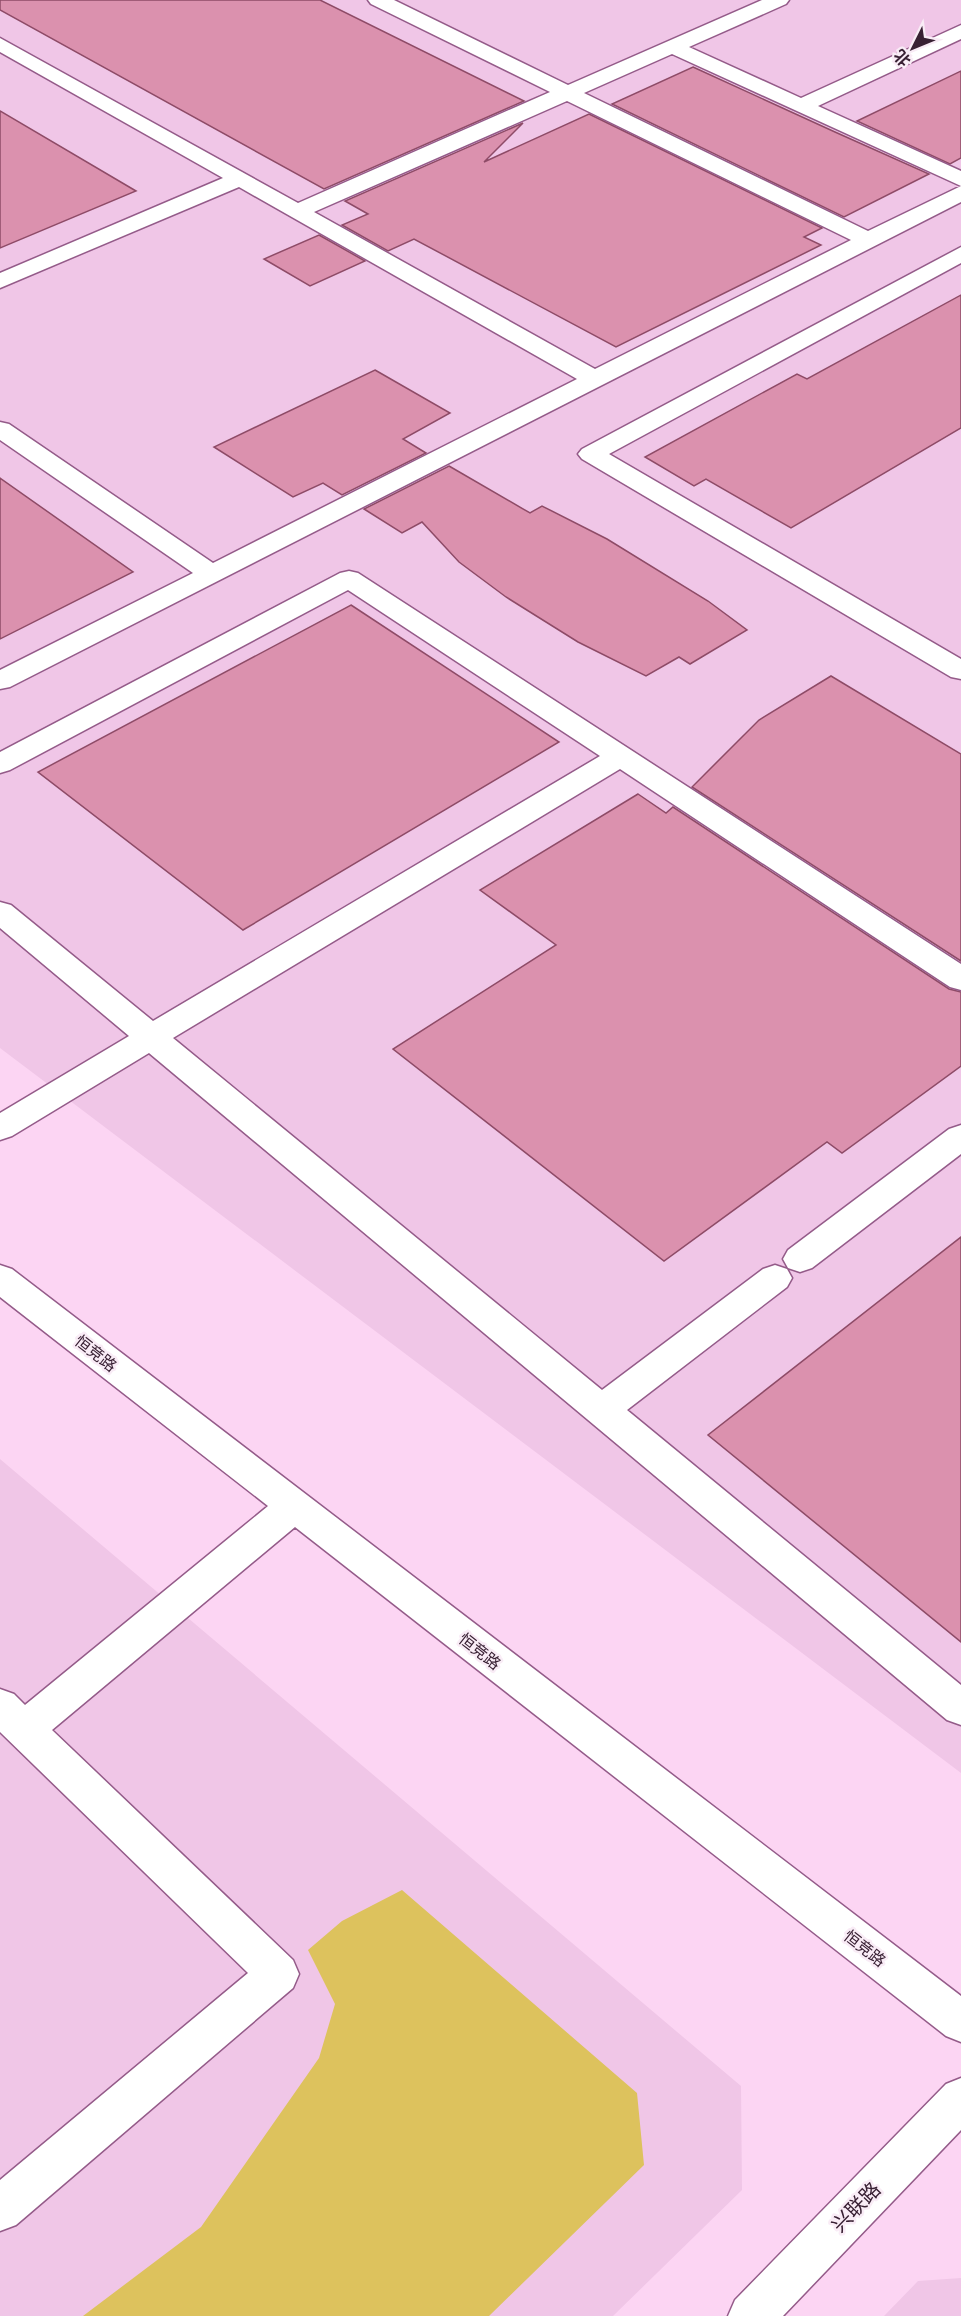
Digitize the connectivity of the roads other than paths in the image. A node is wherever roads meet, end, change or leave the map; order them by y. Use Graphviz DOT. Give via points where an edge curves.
graph roads {
  1 [pos="378,0"];
  2 [pos="779,0"];
  3 [pos="961,31"];
  4 [pos="0,44"];
  5 [pos="672,47"];
  6 [pos="567,93"];
  7 [pos="801,106"];
  8 [pos="240,179"];
  9 [pos="961,179"];
  10 [pos="961,193"];
  11 [pos="297,211"];
  12 [pos="868,240"];
  13 [pos="961,254"];
  14 [pos="0,281"];
  15 [pos="595,379"];
  16 [pos="0,429"];
  17 [pos="212,573"];
  18 [pos="961,671"];
  19 [pos="0,681"];
  20 [pos="621,756"];
  21 [pos="0,764"];
  22 [pos="0,912"];
  23 [pos="961,979"];
  24 [pos="151,1037"];
  25 [pos="0,1128"];
  26 [pos="961,1137"];
  27 [pos="0,1278"];
  28 [pos="602,1410"];
  29 [pos="293,1507"];
  30 [pos="961,1708"];
  31 [pos="12,1718"];
  32 [pos="961,2022"];
  33 [pos="961,2099"];
  34 [pos="0,2209"];
  35 [pos="751,2316"];
  1 -- 6 [label="street"];
  2 -- 5 [label="street"];
  3 -- 7 [label="street"];
  4 -- 8 [label="street"];
  5 -- 6 [label="street"];
  5 -- 7 [label="street"];
  6 -- 11 [label="street"];
  6 -- 12 [label="street"];
  7 -- 9 [label="street"];
  8 -- 11 [label="street"];
  8 -- 14 [label="street"];
  10 -- 12 [label="street"];
  11 -- 15 [label="street"];
  12 -- 15 [label="street"];
  13 -- 18 [label="street" via="591,454"];
  15 -- 17 [label="street"];
  16 -- 17 [label="street"];
  17 -- 19 [label="street"];
  20 -- 21 [label="street" via="349,579"];
  20 -- 23 [label="street"];
  20 -- 24 [label="street"];
  22 -- 24 [label="street"];
  24 -- 25 [label="street"];
  24 -- 28 [label="street"];
  26 -- 28 [label="street"];
  27 -- 29 [label="street, 恒竞路"];
  28 -- 30 [label="street"];
  29 -- 31 [label="street"];
  29 -- 32 [label="street, 恒竞路"];
  31 -- 34 [label="street" via="278,1974"];
  33 -- 35 [label="street, 兴联路"];
}
